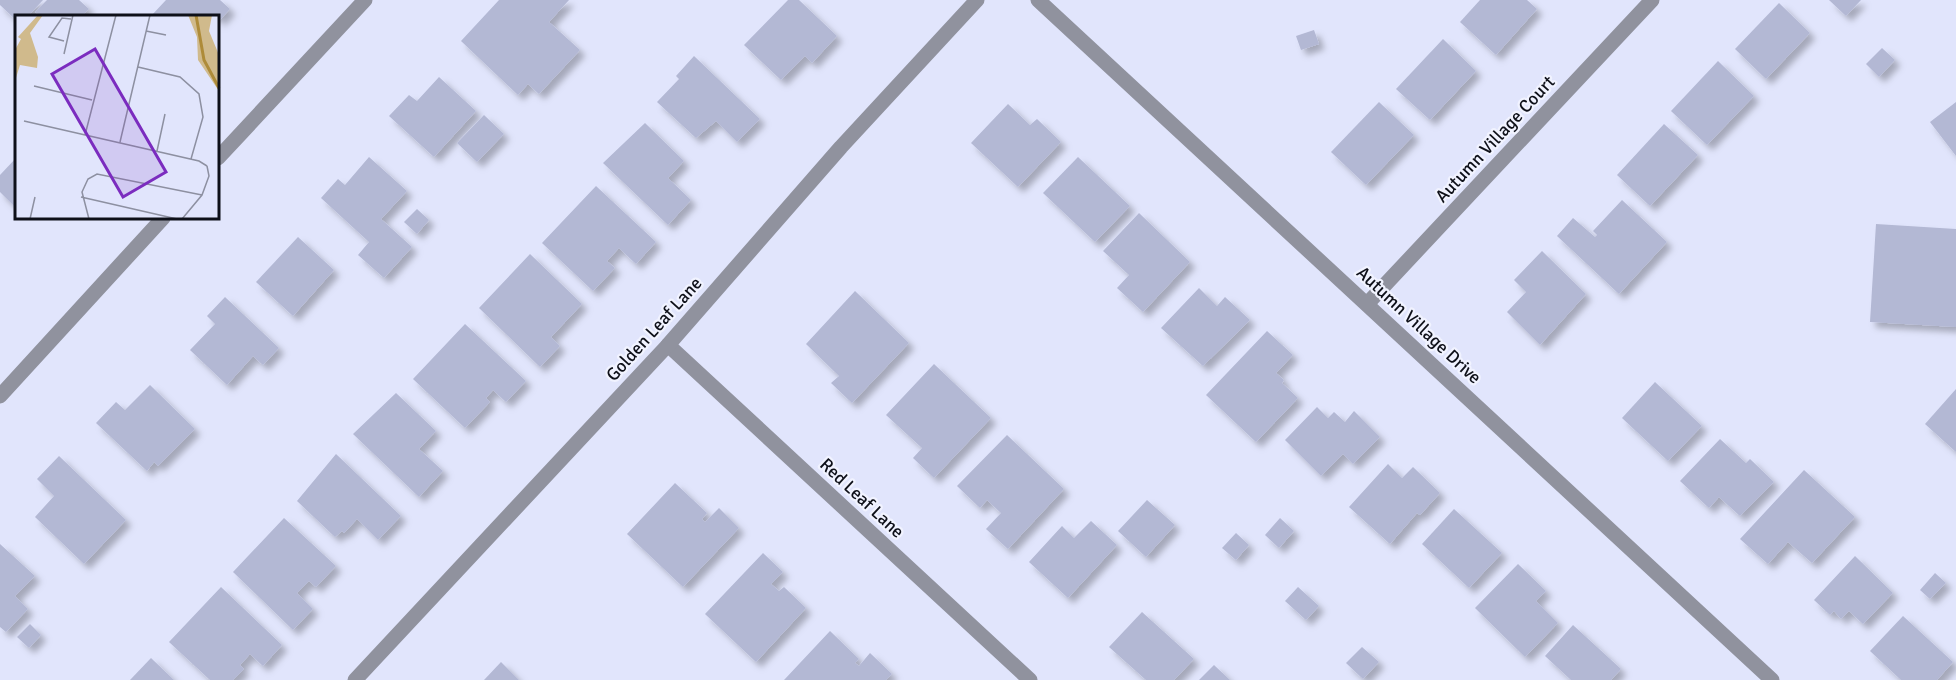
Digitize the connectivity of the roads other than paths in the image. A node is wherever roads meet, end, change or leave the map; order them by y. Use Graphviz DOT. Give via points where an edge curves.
graph roads {
  1 [pos="365,0"];
  2 [pos="977,0"];
  3 [pos="1038,0"];
  4 [pos="1652,0"];
  5 [pos="219,157"];
  6 [pos="163,219"];
  7 [pos="1367,304"];
  8 [pos="668,345"];
  9 [pos="0,396"];
  10 [pos="355,680"];
  11 [pos="1030,680"];
  12 [pos="1772,680"];
  1 -- 5 [label="street"];
  2 -- 8 [label="street, Golden Leaf Lane" via="841,147"];
  3 -- 7 [label="street, Autumn Village Drive"];
  4 -- 7 [label="street, Autumn Village Court"];
  6 -- 9 [label="street"];
  7 -- 12 [label="street, Autumn Village Drive"];
  8 -- 10 [label="street, Golden Leaf Lane"];
  8 -- 11 [label="street, Red Leaf Lane"];
}
